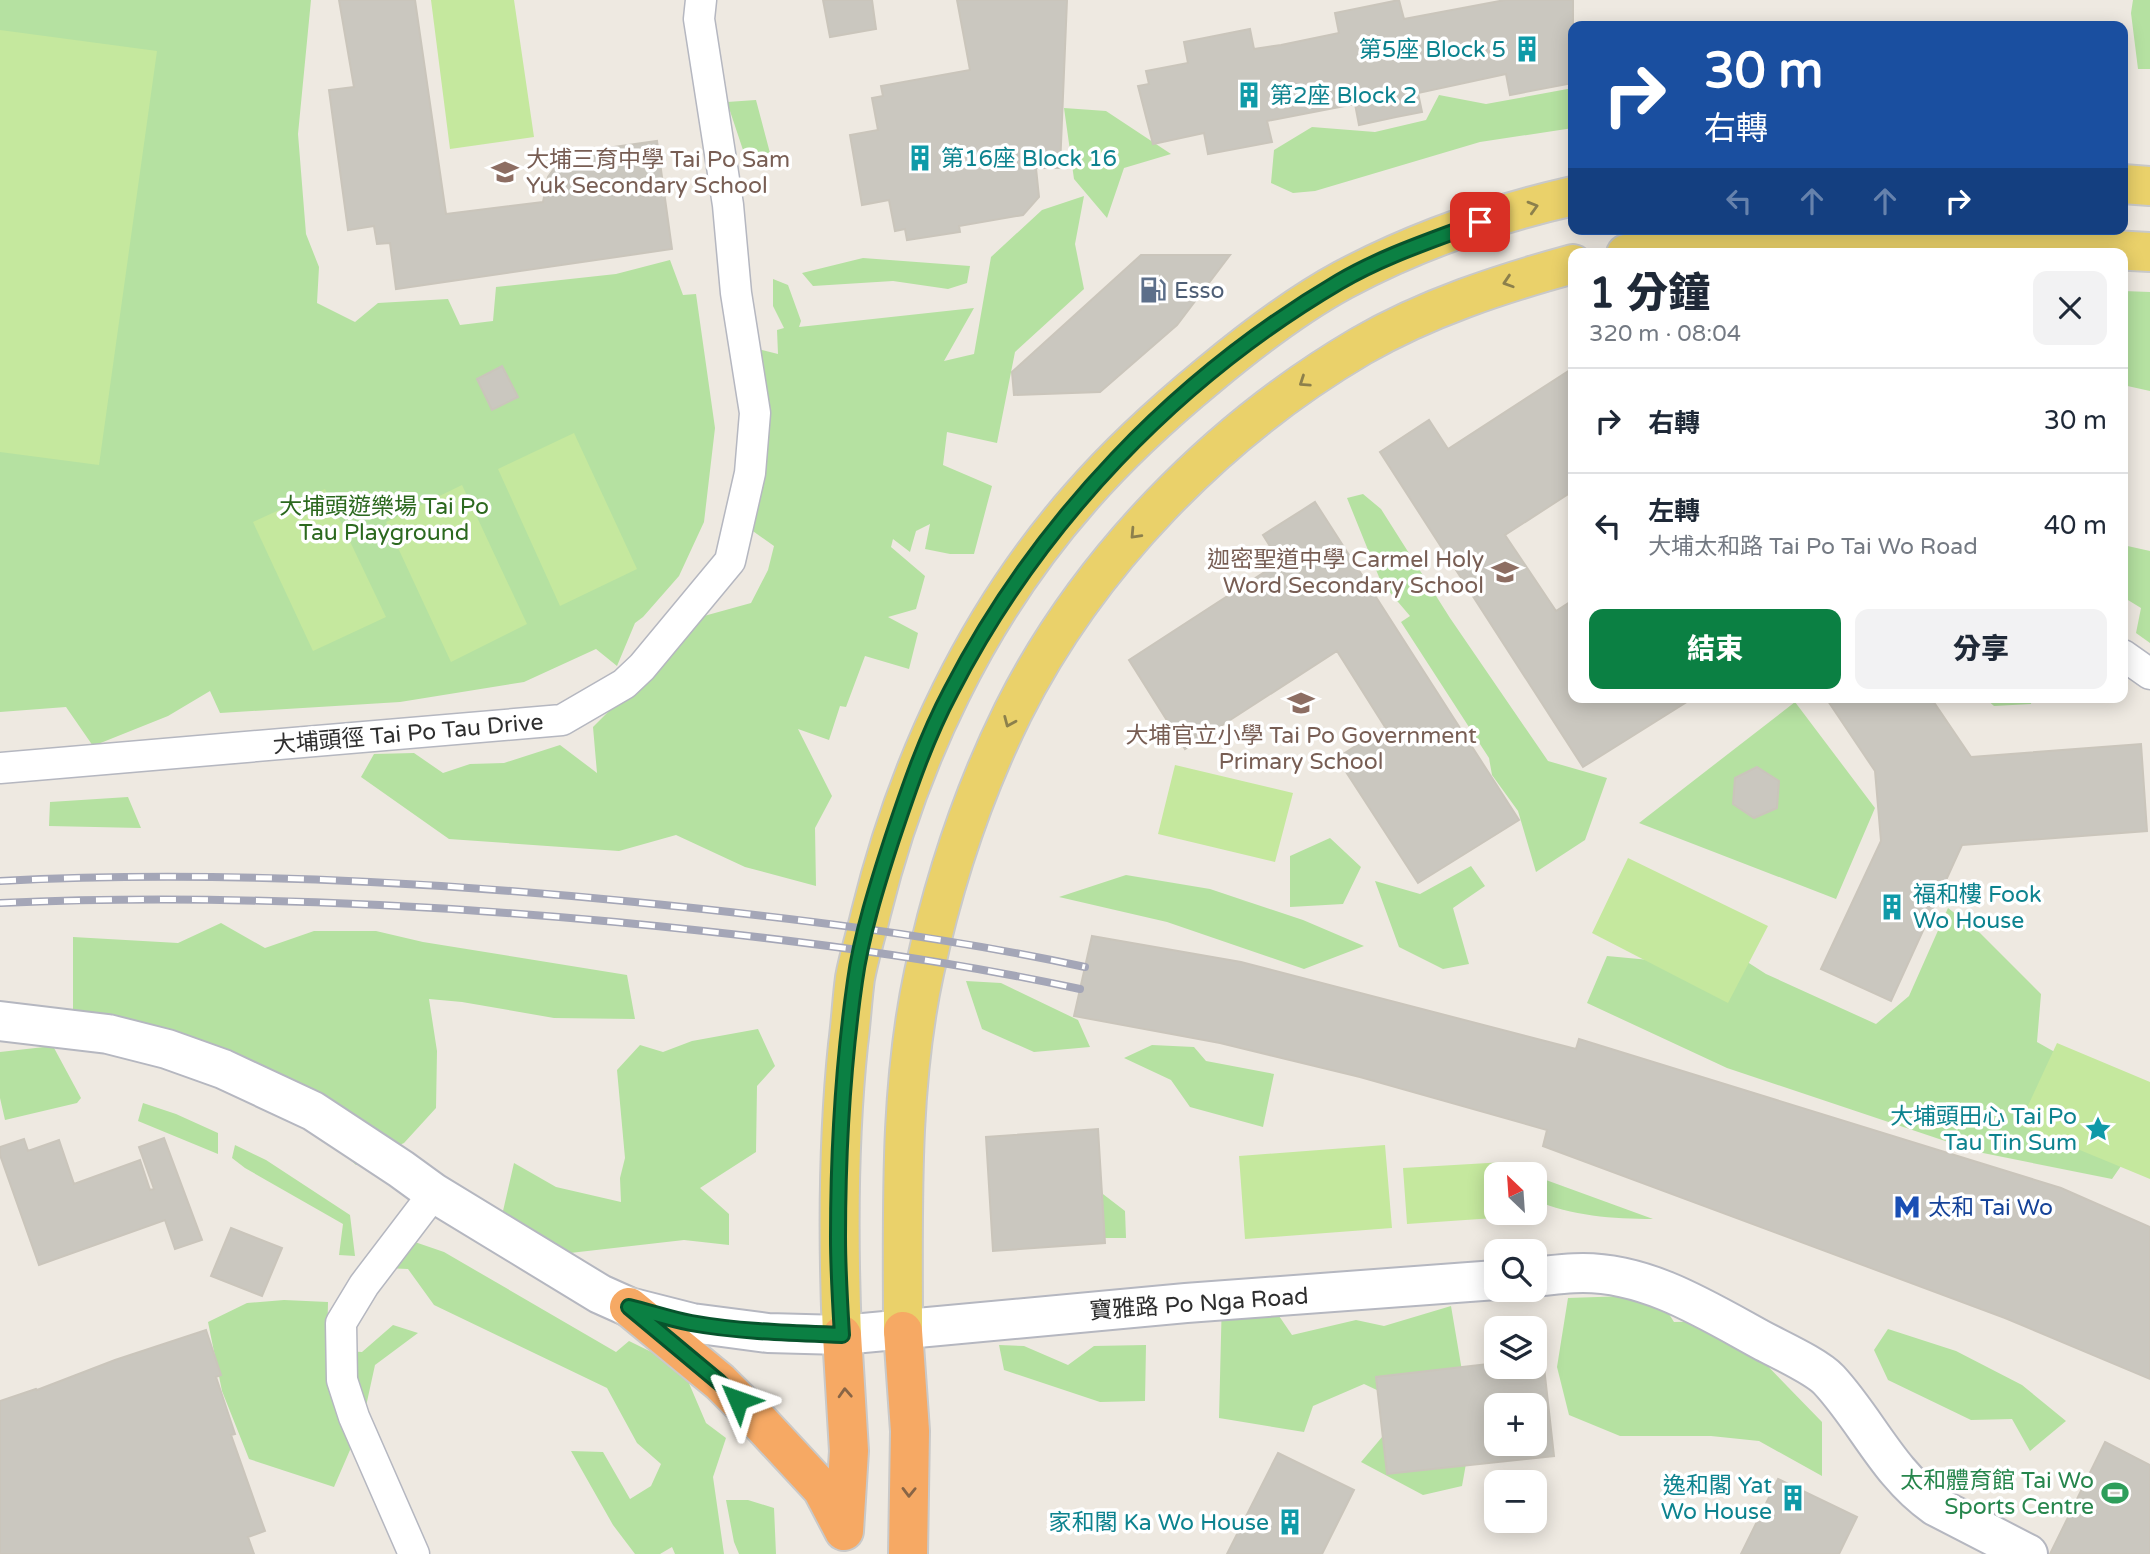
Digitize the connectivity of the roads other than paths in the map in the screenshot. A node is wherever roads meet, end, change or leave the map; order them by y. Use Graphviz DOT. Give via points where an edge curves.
graph roads {
  1 [pos="701,0"];
  2 [pos="2128,184"];
  3 [pos="2150,186"];
  4 [pos="1568,197"];
  5 [pos="1660,248"];
  6 [pos="2063,248"];
  7 [pos="2128,252"];
  8 [pos="2150,253"];
  9 [pos="1568,265"];
  10 [pos="2128,659"];
  11 [pos="2150,674"];
  12 [pos="0,768"];
  13 [pos="0,1021"];
  14 [pos="434,1194"];
  15 [pos="1547,1276"];
  16 [pos="1484,1281"];
  17 [pos="629,1307"];
  18 [pos="903,1331"];
  19 [pos="842,1335"];
  20 [pos="844,1543"];
  21 [pos="414,1554"];
  22 [pos="908,1554"];
  23 [pos="2028,1554"];
  1 -- 12 [label="street, 大埔頭徑 Tai Po Tau Drive" via="699,19 755,413 750,473 730,561 642,667 624,684 562,720"];
  2 -- 3 [label="main road"];
  19 -- 4 [label="main road, one-way" via="839,1196 855,978 881,873 915,771 950,692 988,626 1079,499 1188,392 1254,338 1341,281 1401,253 1480,222"];
  5 -- 6 [label="main road" via="1705,240 1853,236"];
  7 -- 8 [label="main road"];
  9 -- 18 [label="main road, one-way" via="1504,282 1429,313 1364,345 1300,385 1231,438 1170,496 1111,561 1056,638 1013,711 980,789 948,880 924,974 908,1079"];
  10 -- 11 [label="street"];
  13 -- 14 [label="street, 寶雅路 Po Nga Road" via="108,1034 223,1069 313,1111"];
  14 -- 17 [label="street, 寶雅路 Po Nga Road"];
  14 -- 21 [label="street" via="364,1284 341,1323 342,1380"];
  15 -- 23 [label="street" via="1584,1273 1660,1287 1777,1348 1826,1377 1893,1468 1922,1496"];
  16 -- 18 [label="street, 寶雅路 Po Nga Road" via="1038,1315"];
  17 -- 19 [label="street, 寶雅路 Po Nga Road" via="692,1323 768,1333"];
  17 -- 20 [label="highway" via="719,1382 822,1489"];
  18 -- 19 [label="street, 寶雅路 Po Nga Road"];
  18 -- 22 [label="highway, one-way" via="910,1431"];
  20 -- 19 [label="highway, one-way" via="849,1451"];
}
